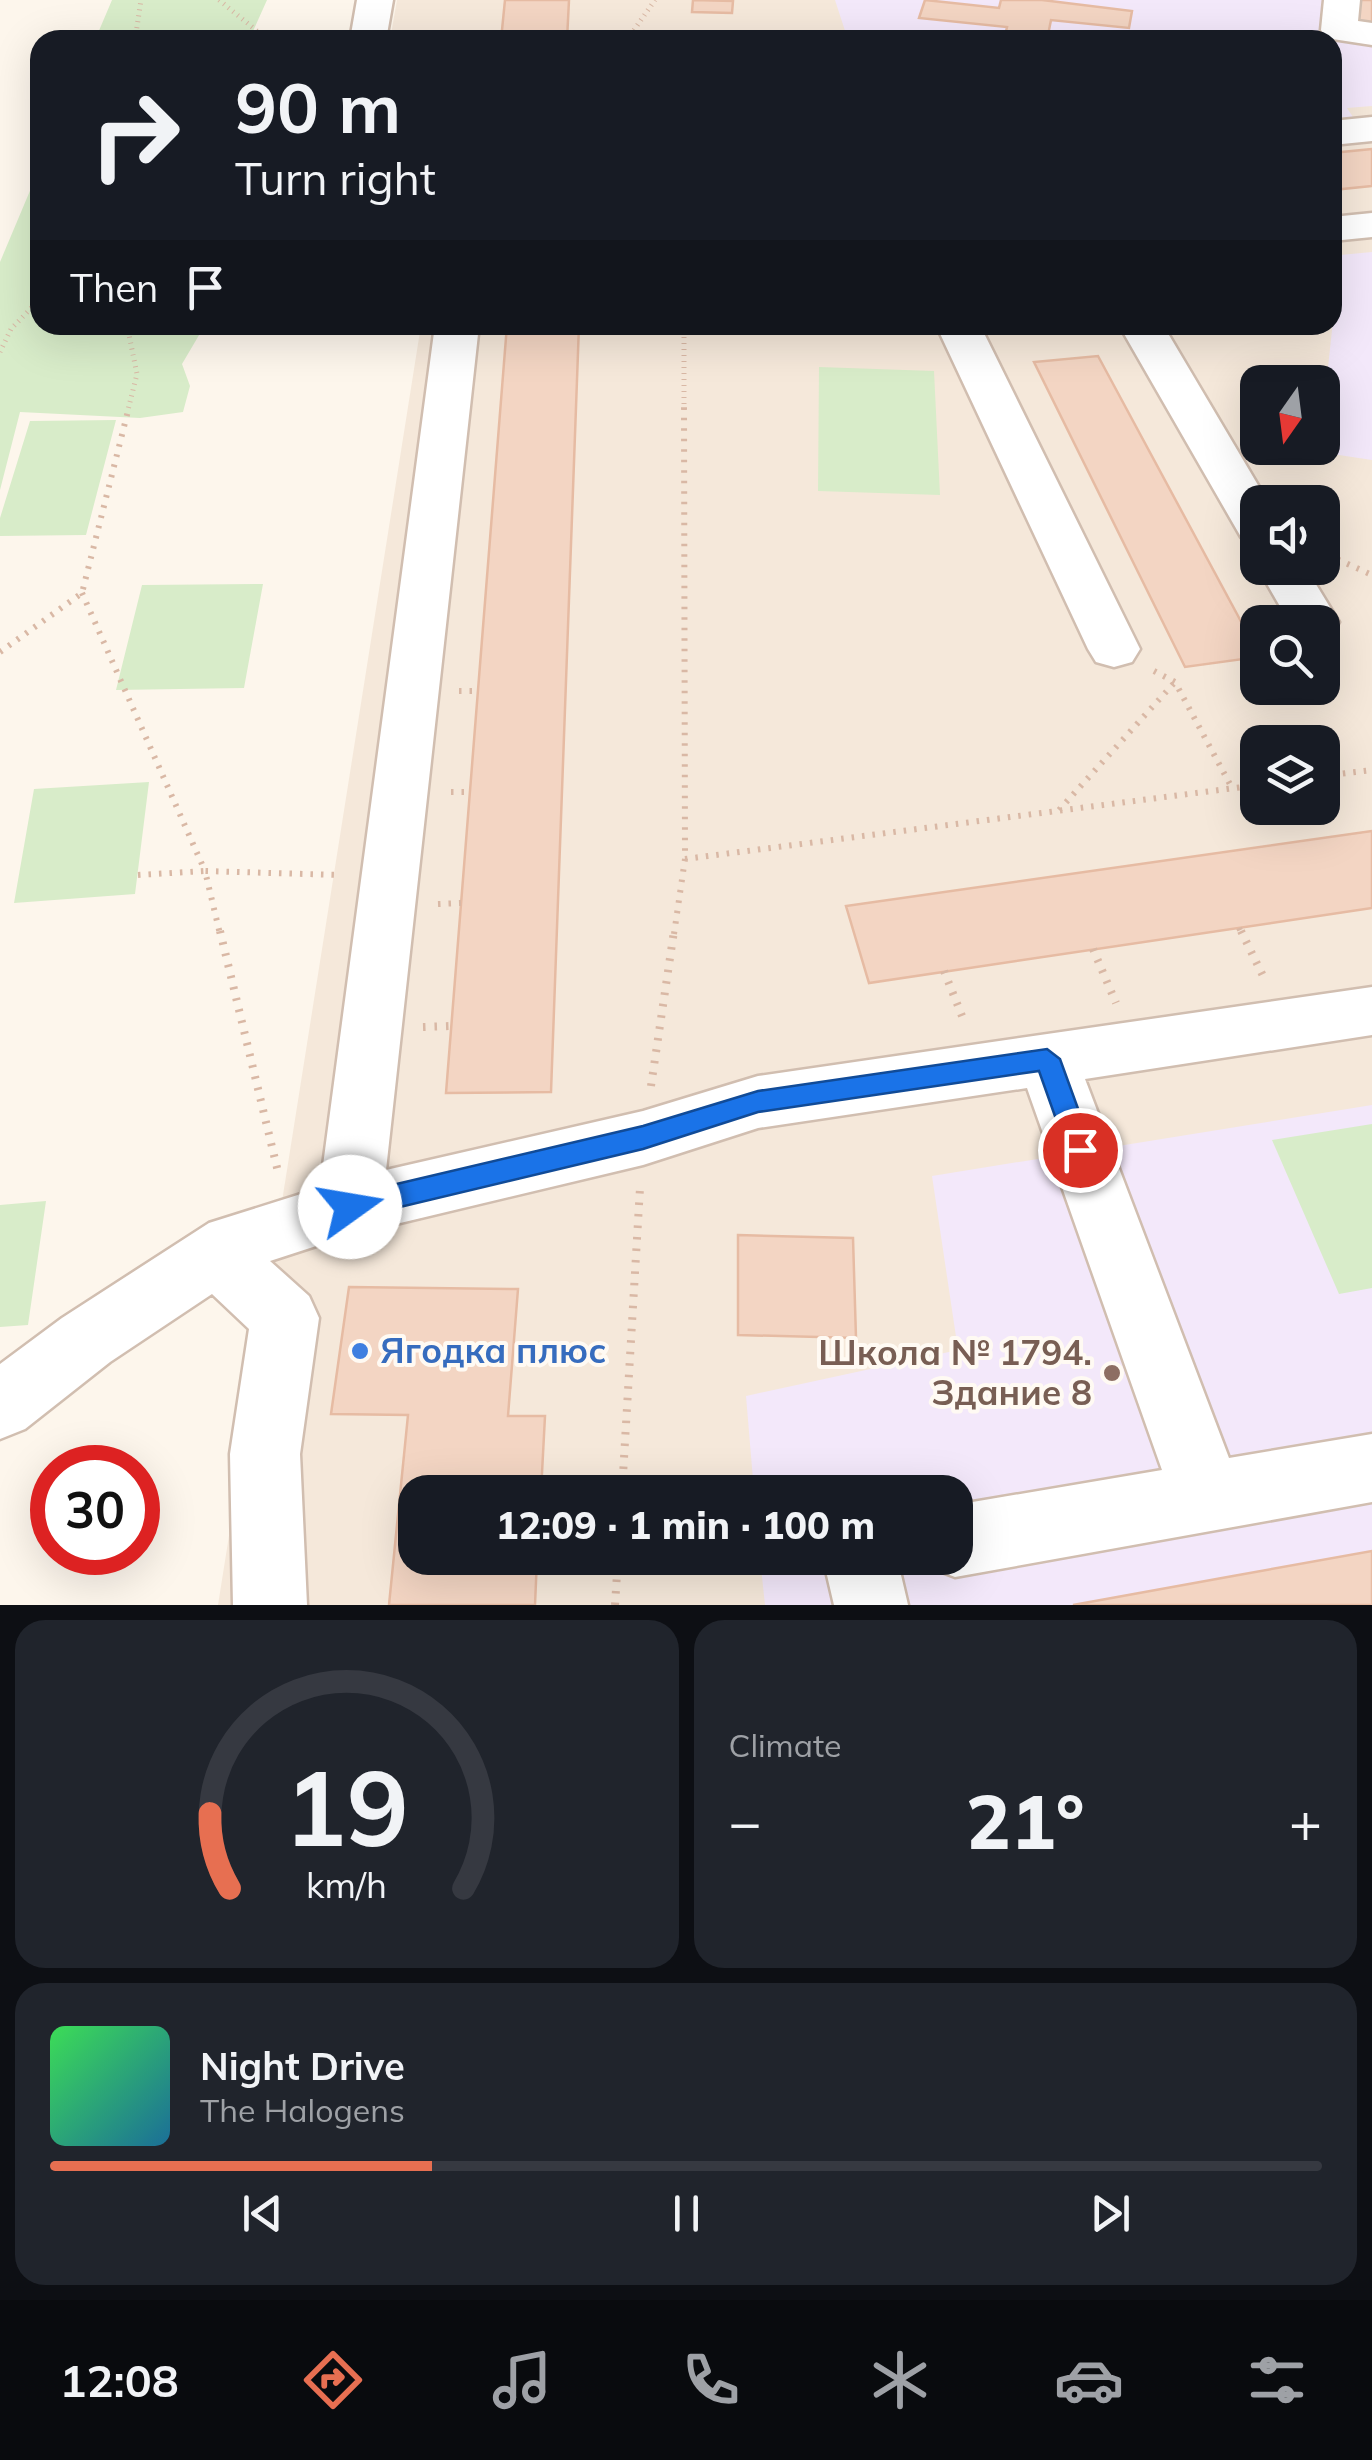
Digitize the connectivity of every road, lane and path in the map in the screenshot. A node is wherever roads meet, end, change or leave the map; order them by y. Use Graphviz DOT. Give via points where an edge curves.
graph roads {
  1 [pos="141,0"];
  2 [pos="219,0"];
  3 [pos="376,0"];
  4 [pos="654,0"];
  5 [pos="1342,0"];
  6 [pos="137,30"];
  7 [pos="256,30"];
  8 [pos="370,30"];
  9 [pos="634,30"];
  10 [pos="1339,30"];
  11 [pos="1342,30"];
  12 [pos="1372,34"];
  13 [pos="1372,129"];
  14 [pos="1342,132"];
  15 [pos="1372,225"];
  16 [pos="1342,228"];
  17 [pos="30,309"];
  18 [pos="130,335"];
  19 [pos="456,335"];
  20 [pos="684,335"];
  21 [pos="963,335"];
  22 [pos="1147,335"];
  23 [pos="0,352"];
  24 [pos="1240,495"];
  25 [pos="1340,561"];
  26 [pos="1372,575"];
  27 [pos="82,593"];
  28 [pos="1114,649"];
  29 [pos="0,652"];
  30 [pos="1175,682"];
  31 [pos="1372,770"];
  32 [pos="1340,774"];
  33 [pos="1240,787"];
  34 [pos="1232,788"];
  35 [pos="1059,810"];
  36 [pos="685,859"];
  37 [pos="205,871"];
  38 [pos="138,876"];
  39 [pos="390,876"];
  40 [pos="1372,1012"];
  41 [pos="1047,1059"];
  42 [pos="643,1138"];
  43 [pos="320,1216"];
  44 [pos="216,1255"];
  45 [pos="0,1406"];
  46 [pos="1372,1468"];
  47 [pos="623,1475"];
  48 [pos="1208,1498"];
  49 [pos="973,1538"];
  50 [pos="617,1575"];
  51 [pos="864,1575"];
  52 [pos="270,1605"];
  53 [pos="615,1605"];
  54 [pos="871,1605"];
  1 -- 6 [label="path"];
  2 -- 7 [label="path"];
  3 -- 8 [label="street"];
  4 -- 9 [label="path"];
  5 -- 10 [label="street"];
  11 -- 12 [label="street"];
  13 -- 14 [label="street"];
  15 -- 16 [label="street"];
  17 -- 23 [label="path"];
  18 -- 27 [label="path" via="137,374"];
  19 -- 39 [label="street"];
  20 -- 36 [label="path"];
  21 -- 28 [label="street"];
  22 -- 24 [label="street"];
  25 -- 26 [label="path"];
  27 -- 29 [label="path"];
  27 -- 37 [label="path"];
  28 -- 30 [label="path"];
  30 -- 34 [label="path"];
  30 -- 35 [label="path"];
  31 -- 32 [label="path"];
  33 -- 34 [label="path"];
  34 -- 35 [label="path"];
  35 -- 36 [label="path"];
  36 -- 42 [label="path"];
  37 -- 38 [label="path"];
  37 -- 39 [label="path"];
  37 -- 43 [label="path"];
  39 -- 43 [label="street"];
  40 -- 41 [label="street"];
  41 -- 42 [label="street" via="758,1102"];
  41 -- 48 [label="street"];
  42 -- 43 [label="street"];
  42 -- 47 [label="path"];
  43 -- 44 [label="street"];
  44 -- 45 [label="street"];
  44 -- 52 [label="street" via="286,1318 265,1454"];
  46 -- 48 [label="street"];
  48 -- 49 [label="street"];
  50 -- 53 [label="path"];
  51 -- 54 [label="street"];
}
